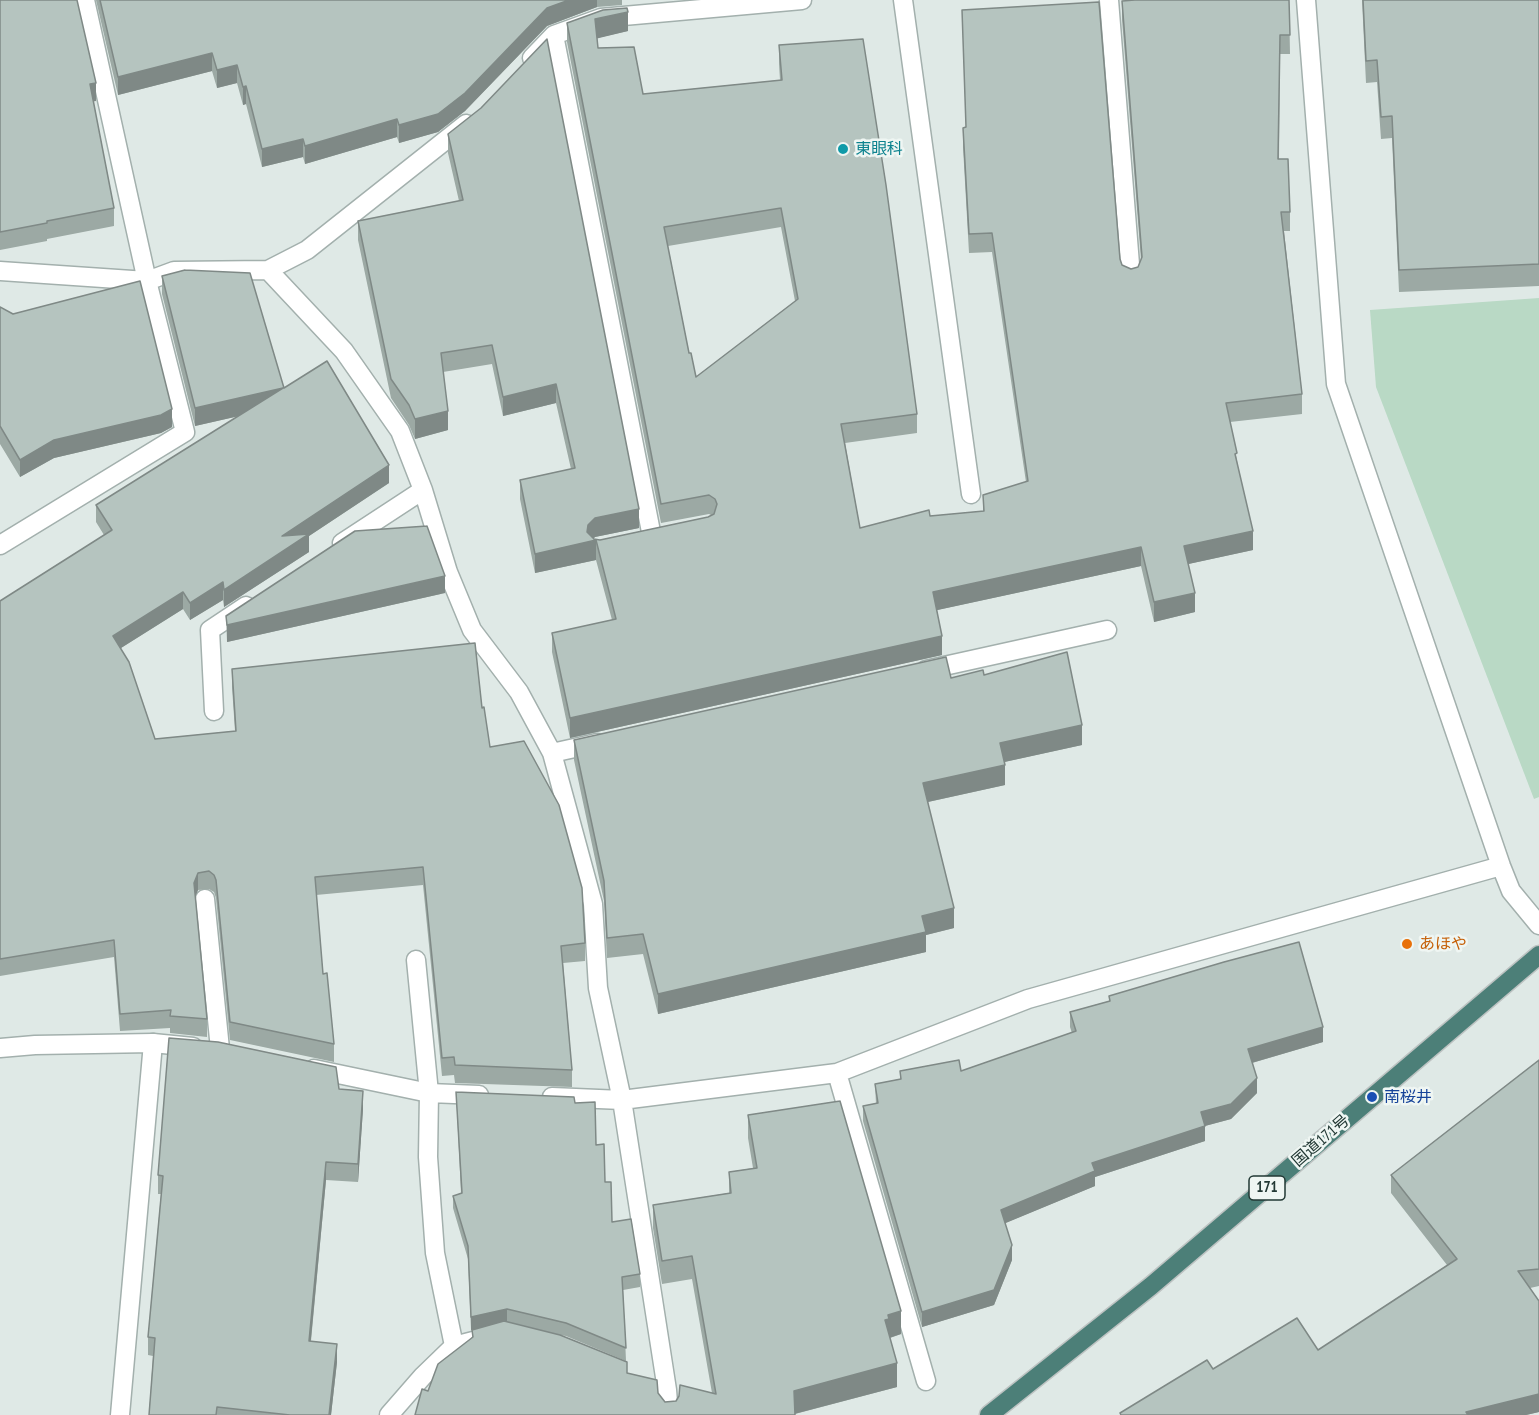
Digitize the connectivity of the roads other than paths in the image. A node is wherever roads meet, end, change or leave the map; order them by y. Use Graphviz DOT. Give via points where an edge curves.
graph roads {
  1 [pos="85,0"];
  2 [pos="802,0"];
  3 [pos="903,0"];
  4 [pos="1109,0"];
  5 [pos="1306,0"];
  6 [pos="554,35"];
  7 [pos="522,69"];
  8 [pos="481,111"];
  9 [pos="268,270"];
  10 [pos="0,271"];
  11 [pos="1131,277"];
  12 [pos="147,281"];
  13 [pos="423,490"];
  14 [pos="972,494"];
  15 [pos="674,532"];
  16 [pos="652,537"];
  17 [pos="630,541"];
  18 [pos="0,545"];
  19 [pos="327,554"];
  20 [pos="259,598"];
  21 [pos="1107,630"];
  22 [pos="910,674"];
  23 [pos="214,711"];
  24 [pos="610,740"];
  25 [pos="552,753"];
  26 [pos="1501,866"];
  27 [pos="205,899"];
  28 [pos="1539,926"];
  29 [pos="1539,955"];
  30 [pos="416,960"];
  31 [pos="153,1043"];
  32 [pos="0,1048"];
  33 [pos="301,1066"];
  34 [pos="837,1073"];
  35 [pos="429,1093"];
  36 [pos="497,1095"];
  37 [pos="531,1097"];
  38 [pos="622,1100"];
  39 [pos="504,1333"];
  40 [pos="454,1346"];
  41 [pos="646,1381"];
  42 [pos="926,1381"];
  43 [pos="667,1390"];
  44 [pos="120,1415"];
  45 [pos="389,1415"];
  46 [pos="669,1415"];
  47 [pos="989,1415"];
  1 -- 12 [label="street"];
  2 -- 6 [label="street" via="601,18"];
  3 -- 14 [label="street"];
  4 -- 11 [label="street"];
  5 -- 26 [label="street" via="1336,384"];
  6 -- 7 [label="street"];
  6 -- 16 [label="street"];
  8 -- 9 [label="street" via="307,250"];
  9 -- 12 [label="street" via="174,271"];
  9 -- 13 [label="street" via="344,351 400,431"];
  10 -- 12 [label="street"];
  12 -- 18 [label="street" via="185,432"];
  13 -- 19 [label="street"];
  13 -- 25 [label="street" via="448,572 472,630 519,692"];
  15 -- 16 [label="street"];
  16 -- 17 [label="street"];
  20 -- 23 [label="street" via="210,630"];
  21 -- 22 [label="street"];
  24 -- 25 [label="street"];
  25 -- 38 [label="street" via="593,904 598,988"];
  26 -- 28 [label="street" via="1511,891"];
  26 -- 34 [label="street" via="1028,999"];
  27 -- 31 [label="street" via="226,1050"];
  29 -- 47 [label="highway, 国道171号 / 171" via="1151,1286"];
  30 -- 35 [label="street"];
  31 -- 32 [label="street"];
  31 -- 44 [label="street"];
  33 -- 35 [label="street"];
  34 -- 38 [label="street"];
  34 -- 42 [label="street"];
  35 -- 36 [label="street"];
  35 -- 40 [label="street" via="428,1157 435,1253"];
  37 -- 38 [label="street"];
  38 -- 43 [label="street"];
  39 -- 40 [label="street"];
  40 -- 45 [label="street"];
  41 -- 43 [label="street"];
  43 -- 46 [label="street"];
}
